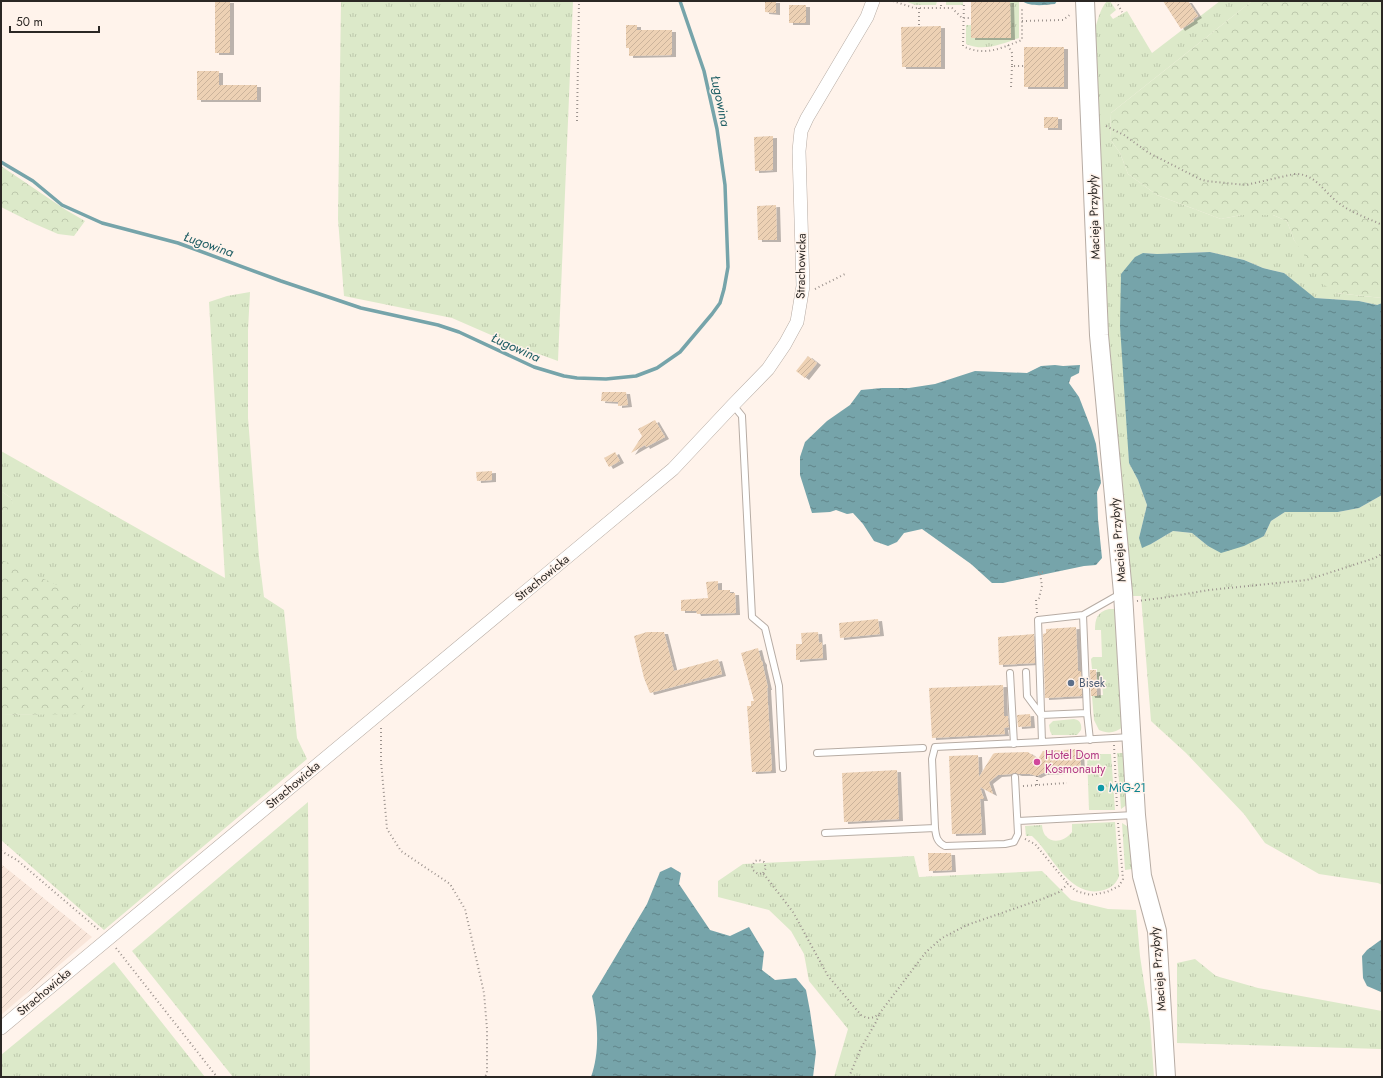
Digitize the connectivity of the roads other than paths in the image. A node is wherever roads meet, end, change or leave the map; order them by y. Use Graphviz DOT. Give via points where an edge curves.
graph roads {
  1 [pos="873,1"];
  2 [pos="1086,1"];
  3 [pos="733,404"];
  4 [pos="1123,597"];
  5 [pos="1083,615"];
  6 [pos="1026,672"];
  7 [pos="1010,673"];
  8 [pos="1087,713"];
  9 [pos="1041,715"];
  10 [pos="1132,737"];
  11 [pos="1090,740"];
  12 [pos="1042,742"];
  13 [pos="1014,744"];
  14 [pos="923,748"];
  15 [pos="817,753"];
  16 [pos="783,768"];
  17 [pos="1015,777"];
  18 [pos="1136,815"];
  19 [pos="1018,821"];
  20 [pos="935,828"];
  21 [pos="826,833"];
  22 [pos="1,1028"];
  23 [pos="1166,1077"];
  1 -- 3 [label="street, Strachowicka" via="867,17 801,131 799,150 802,291 797,322 768,369"];
  2 -- 4 [label="street, Macieja Przybyły" via="1099,335"];
  3 -- 16 [label="lane" via="742,416 752,617 765,628 779,686"];
  3 -- 22 [label="street, Strachowicka" via="673,469"];
  4 -- 5 [label="lane"];
  4 -- 10 [label="street, Macieja Przybyły"];
  5 -- 8 [label="lane"];
  5 -- 9 [label="lane" via="1038,620"];
  6 -- 9 [label="lane" via="1027,696"];
  7 -- 13 [label="lane"];
  8 -- 9 [label="lane"];
  8 -- 11 [label="lane"];
  9 -- 12 [label="lane"];
  10 -- 11 [label="lane"];
  10 -- 18 [label="street, Macieja Przybyły"];
  11 -- 12 [label="lane"];
  12 -- 13 [label="lane"];
  13 -- 20 [label="lane" via="935,747 932,759"];
  14 -- 15 [label="lane"];
  17 -- 19 [label="lane"];
  18 -- 19 [label="lane"];
  18 -- 23 [label="street, Macieja Przybyły" via="1142,876 1158,931"];
  19 -- 20 [label="lane" via="1018,834 1014,842 1005,844 945,846 937,839"];
  20 -- 21 [label="lane"];
}
